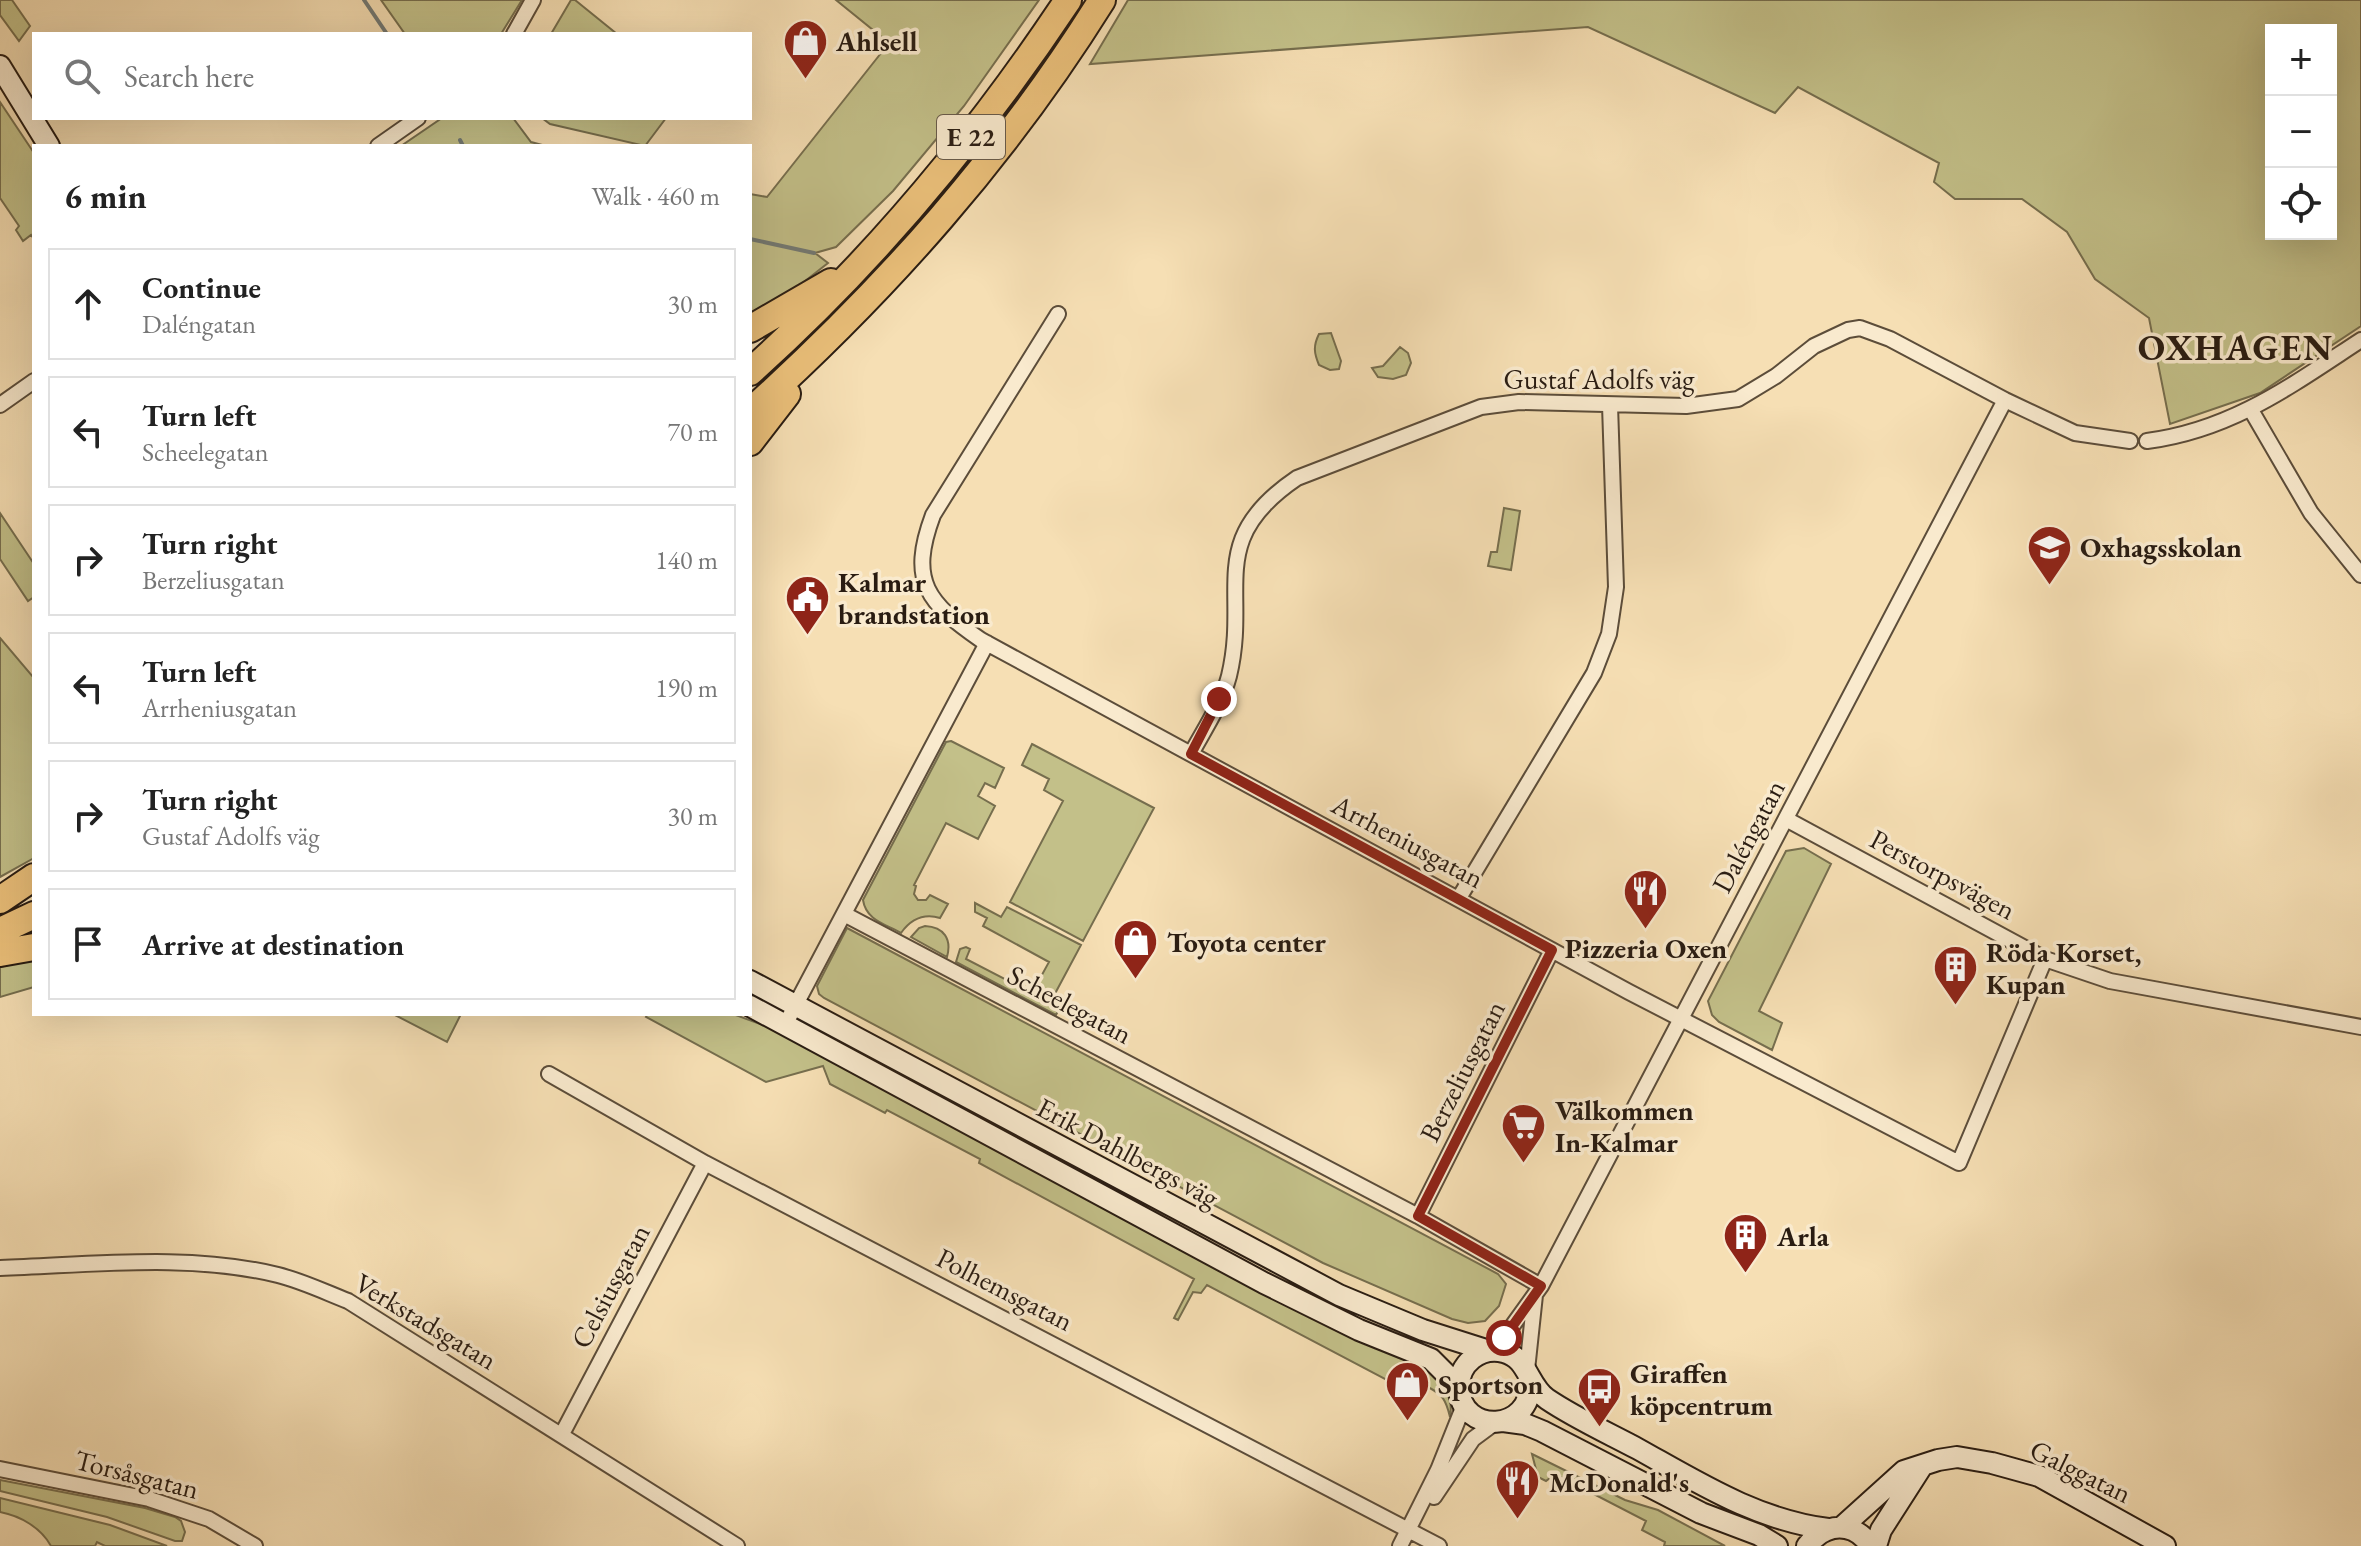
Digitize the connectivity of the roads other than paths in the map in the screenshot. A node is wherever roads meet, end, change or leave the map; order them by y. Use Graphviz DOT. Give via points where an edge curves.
graph roads {
  1 [pos="533,0"];
  2 [pos="1068,0"];
  3 [pos="1102,0"];
  4 [pos="515,32"];
  5 [pos="5,74"];
  6 [pos="32,108"];
  7 [pos="32,118"];
  8 [pos="33,120"];
  9 [pos="42,120"];
  10 [pos="415,120"];
  11 [pos="48,144"];
  12 [pos="61,144"];
  13 [pos="381,144"];
  14 [pos="861,265"];
  15 [pos="1058,314"];
  16 [pos="752,328"];
  17 [pos="830,339"];
  18 [pos="2361,340"];
  19 [pos="752,370"];
  20 [pos="32,382"];
  21 [pos="2005,400"];
  22 [pos="0,405"];
  23 [pos="1610,405"];
  24 [pos="752,410"];
  25 [pos="2251,410"];
  26 [pos="752,439"];
  27 [pos="2130,441"];
  28 [pos="2147,441"];
  29 [pos="2361,575"];
  30 [pos="987,643"];
  31 [pos="1191,754"];
  32 [pos="1786,819"];
  33 [pos="32,878"];
  34 [pos="32,891"];
  35 [pos="1459,898"];
  36 [pos="0,902"];
  37 [pos="844,914"];
  38 [pos="32,916"];
  39 [pos="0,931"];
  40 [pos="32,947"];
  41 [pos="1552,950"];
  42 [pos="0,953"];
  43 [pos="2045,959"];
  44 [pos="752,982"];
  45 [pos="795,1005"];
  46 [pos="752,1007"];
  47 [pos="1682,1019"];
  48 [pos="785,1025"];
  49 [pos="2361,1027"];
  50 [pos="549,1074"];
  51 [pos="705,1163"];
  52 [pos="1418,1216"];
  53 [pos="0,1268"];
  54 [pos="1538,1290"];
  55 [pos="1492,1351"];
  56 [pos="1529,1376"];
  57 [pos="1462,1396"];
  58 [pos="1499,1422"];
  59 [pos="562,1434"];
  60 [pos="1922,1466"];
  61 [pos="0,1469"];
  62 [pos="1835,1528"];
  63 [pos="1409,1529"];
  64 [pos="1437,1545"];
  65 [pos="255,1546"];
  66 [pos="737,1546"];
  67 [pos="1400,1546"];
  68 [pos="1777,1546"];
  69 [pos="1807,1546"];
  70 [pos="1873,1546"];
  71 [pos="2165,1546"];
  1 -- 4 [label="street"];
  2 -- 14 [label="highway, E 22" via="980,126"];
  3 -- 17 [label="highway, E 22" via="985,167"];
  5 -- 6 [label="main road"];
  5 -- 7 [label="main road"];
  8 -- 11 [label="main road"];
  9 -- 12 [label="main road"];
  10 -- 13 [label="street"];
  14 -- 16 [label="highway"];
  14 -- 19 [label="highway, E 22"];
  15 -- 30 [label="street, Arrheniusgatan" via="925,535 923,578 929,595 954,621"];
  17 -- 24 [label="highway, E 22"];
  17 -- 26 [label="highway"];
  18 -- 25 [label="street"];
  20 -- 22 [label="street"];
  21 -- 23 [label="street, Gustaf Adolfs väg" via="1860,328 1814,346 1738,399 1686,406"];
  21 -- 27 [label="street, Gustaf Adolfs väg" via="2075,433"];
  21 -- 32 [label="street, Daléngatan"];
  23 -- 31 [label="street, Gustaf Adolfs väg" via="1519,402 1481,407 1334,462 1279,490 1242,537 1234,571 1229,677"];
  23 -- 35 [label="street" via="1616,587 1609,634 1594,673"];
  25 -- 28 [label="street" via="2206,428"];
  25 -- 29 [label="street" via="2301,499"];
  30 -- 31 [label="street, Arrheniusgatan"];
  30 -- 37 [label="street"];
  31 -- 35 [label="street, Arrheniusgatan"];
  32 -- 43 [label="street, Perstorpsvägen"];
  32 -- 47 [label="street, Daléngatan"];
  33 -- 36 [label="highway"];
  34 -- 36 [label="highway"];
  35 -- 41 [label="street, Arrheniusgatan"];
  37 -- 45 [label="street"];
  37 -- 52 [label="street, Scheelegatan"];
  38 -- 39 [label="highway"];
  40 -- 42 [label="highway"];
  41 -- 47 [label="street, Arrheniusgatan"];
  41 -- 52 [label="street, Berzeliusgatan"];
  43 -- 47 [label="street, Arrheniusgatan" via="1959,1163"];
  43 -- 49 [label="street, Perstorpsvägen" via="2110,981"];
  44 -- 45 [label="main road, Erik Dahlbergs väg"];
  45 -- 48 [label="street"];
  45 -- 55 [label="main road, Erik Dahlbergs väg" via="1339,1295"];
  46 -- 48 [label="main road, Erik Dahlbergs väg"];
  47 -- 54 [label="street, Daléngatan"];
  48 -- 57 [label="main road, Erik Dahlbergs väg" via="1264,1283 1431,1359"];
  50 -- 51 [label="street, Polhemsgatan"];
  51 -- 59 [label="street, Celsiusgatan"];
  51 -- 63 [label="street, Polhemsgatan"];
  52 -- 54 [label="street, Scheelegatan"];
  53 -- 59 [label="street, Verkstadsgatan" via="164,1262 279,1276 348,1301"];
  54 -- 55 [label="street, Daléngatan"];
  54 -- 56 [label="street, Daléngatan"];
  55 -- 56 [label="main road, Erik Dahlbergs väg" via="1514,1356"];
  55 -- 57 [label="main road" via="1467,1363 1460,1378"];
  56 -- 58 [label="main road" via="1531,1390 1524,1407"];
  56 -- 62 [label="main road, Erik Dahlbergs väg" via="1556,1405 1733,1501 1784,1521"];
  57 -- 58 [label="main road, Erik Dahlbergs väg" via="1481,1420"];
  57 -- 63 [label="street" via="1438,1470"];
  58 -- 63 [label="street" via="1465,1448"];
  58 -- 68 [label="main road, Erik Dahlbergs väg" via="1542,1431"];
  59 -- 66 [label="street, Verkstadsgatan"];
  60 -- 62 [label="main road, Galggatan" via="1891,1480"];
  60 -- 70 [label="main road"];
  60 -- 71 [label="main road, Galggatan" via="1957,1457 2039,1476"];
  61 -- 65 [label="street, Torsåsgatan" via="149,1499 209,1519"];
  62 -- 69 [label="main road" via="1820,1532"];
  62 -- 70 [label="main road, Erik Dahlbergs väg" via="1859,1533"];
  63 -- 64 [label="street, Polhemsgatan"];
  63 -- 67 [label="street"];
}
